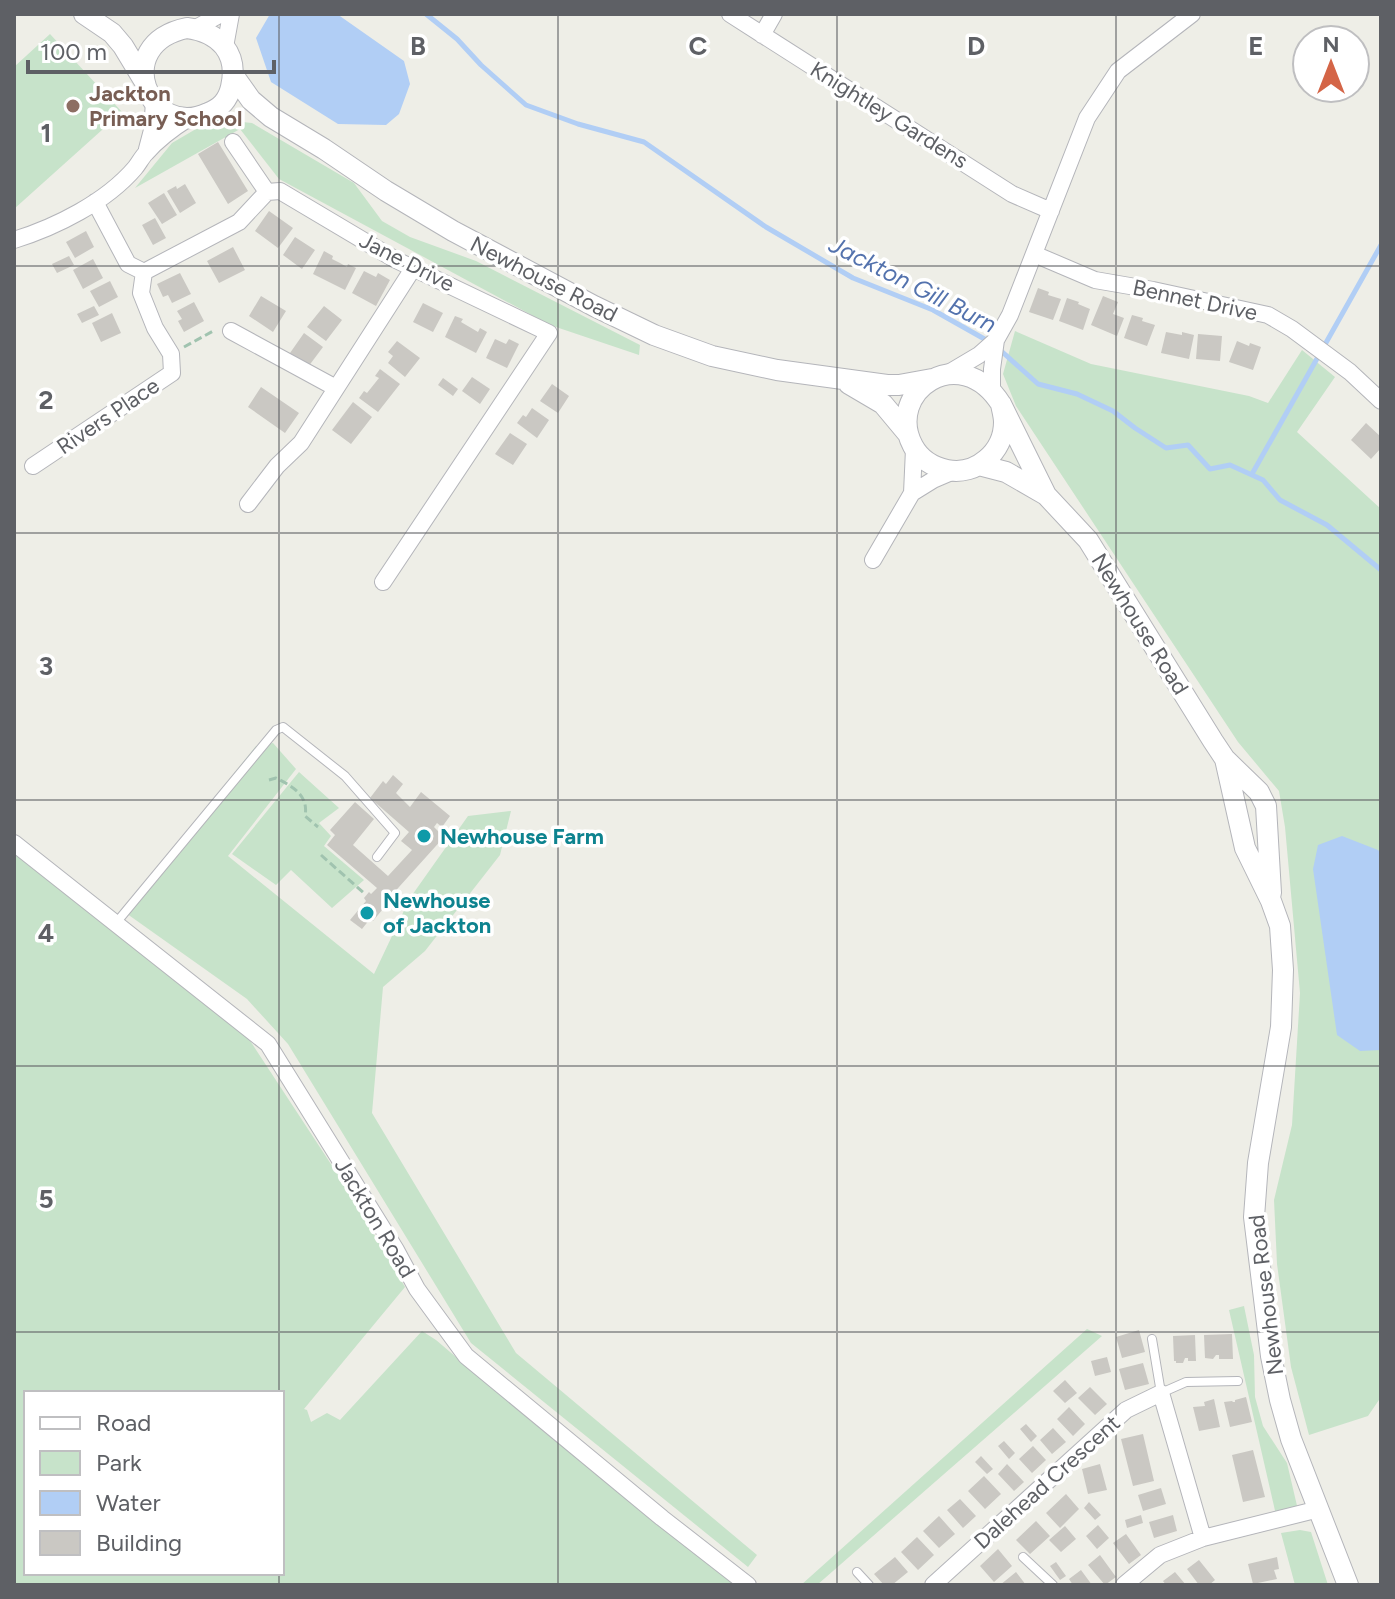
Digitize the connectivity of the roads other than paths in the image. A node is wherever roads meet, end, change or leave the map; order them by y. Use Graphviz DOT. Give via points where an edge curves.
graph roads {
  1 [pos="84,14"];
  2 [pos="221,14"];
  3 [pos="231,14"];
  4 [pos="730,14"];
  5 [pos="774,14"];
  6 [pos="1192,14"];
  7 [pos="194,29"];
  8 [pos="112,33"];
  9 [pos="762,35"];
  10 [pos="159,39"];
  11 [pos="225,47"];
  12 [pos="234,76"];
  13 [pos="143,79"];
  14 [pos="154,102"];
  15 [pos="216,109"];
  16 [pos="271,117"];
  17 [pos="189,118"];
  18 [pos="233,142"];
  19 [pos="145,154"];
  20 [pos="267,192"];
  21 [pos="95,202"];
  22 [pos="1051,211"];
  23 [pos="14,240"];
  24 [pos="1034,254"];
  25 [pos="414,267"];
  26 [pos="144,272"];
  27 [pos="231,331"];
  28 [pos="996,340"];
  29 [pos="940,377"];
  30 [pos="842,380"];
  31 [pos="336,388"];
  32 [pos="997,397"];
  33 [pos="1381,401"];
  34 [pos="911,442"];
  35 [pos="979,465"];
  36 [pos="33,466"];
  37 [pos="954,471"];
  38 [pos="912,493"];
  39 [pos="1046,495"];
  40 [pos="248,504"];
  41 [pos="873,560"];
  42 [pos="383,582"];
  43 [pos="1225,759"];
  44 [pos="14,843"];
  45 [pos="377,857"];
  46 [pos="1271,901"];
  47 [pos="116,923"];
  48 [pos="1152,1339"];
  49 [pos="1238,1381"];
  50 [pos="1161,1393"];
  51 [pos="1319,1509"];
  52 [pos="1203,1538"];
  53 [pos="1023,1557"];
  54 [pos="857,1572"];
  55 [pos="748,1585"];
  56 [pos="869,1585"];
  57 [pos="933,1585"];
  58 [pos="1053,1585"];
  59 [pos="1124,1585"];
  60 [pos="1348,1585"];
  1 -- 8 [label="street"];
  2 -- 7 [label="street"];
  3 -- 11 [label="street"];
  4 -- 9 [label="street, Knightley Gardens"];
  5 -- 9 [label="street"];
  6 -- 22 [label="street" via="1118,71 1087,118"];
  7 -- 10 [label="street" via="172,31"];
  7 -- 11 [label="street"];
  8 -- 10 [label="street"];
  8 -- 13 [label="street"];
  9 -- 22 [label="street, Knightley Gardens" via="1012,194"];
  10 -- 13 [label="street" via="149,50"];
  11 -- 12 [label="street"];
  12 -- 15 [label="street" via="228,100"];
  12 -- 16 [label="street, Newhouse Road"];
  13 -- 14 [label="street"];
  14 -- 17 [label="street" via="168,114"];
  14 -- 19 [label="street"];
  15 -- 16 [label="street, Newhouse Road"];
  15 -- 17 [label="street"];
  16 -- 30 [label="street, Newhouse Road" via="453,231 654,335 712,356"];
  17 -- 19 [label="street"];
  18 -- 20 [label="street"];
  19 -- 21 [label="street"];
  20 -- 25 [label="street, Jane Drive" via="280,191"];
  20 -- 26 [label="street" via="239,222"];
  21 -- 23 [label="street"];
  21 -- 26 [label="street" via="128,264"];
  22 -- 24 [label="street"];
  24 -- 28 [label="street"];
  24 -- 33 [label="street, Bennet Drive" via="1095,280 1268,315 1350,372"];
  25 -- 31 [label="street"];
  25 -- 42 [label="street, Jane Drive" via="549,333"];
  26 -- 36 [label="street, Rivers Place" via="141,293 171,354 172,373"];
  27 -- 31 [label="street"];
  28 -- 29 [label="street"];
  28 -- 32 [label="street" via="992,369"];
  29 -- 30 [label="street, Newhouse Road" via="899,385"];
  29 -- 32 [label="street" via="964,374"];
  29 -- 34 [label="street" via="919,389 910,403 906,419"];
  30 -- 34 [label="street, Newhouse Road" via="883,404"];
  31 -- 40 [label="street" via="301,443"];
  32 -- 35 [label="street" via="1004,420 1002,436"];
  32 -- 39 [label="street, Newhouse Road"];
  34 -- 37 [label="street" via="925,461"];
  34 -- 38 [label="street"];
  35 -- 37 [label="street"];
  35 -- 39 [label="street, Newhouse Road" via="1006,472"];
  37 -- 38 [label="street"];
  38 -- 41 [label="street"];
  39 -- 43 [label="street, Newhouse Road" via="1088,540"];
  43 -- 46 [label="street, Newhouse Road" via="1245,848"];
  43 -- 46 [label="street, Newhouse Road" via="1266,806"];
  44 -- 47 [label="street, Jackton Road"];
  45 -- 47 [label="lane" via="395,833 345,776 283,727"];
  46 -- 51 [label="street, Newhouse Road" via="1280,926 1281,1027 1254,1217 1280,1400"];
  47 -- 55 [label="street, Jackton Road" via="268,1044 417,1289 466,1356"];
  48 -- 50 [label="lane"];
  49 -- 50 [label="lane" via="1186,1382"];
  50 -- 52 [label="street"];
  50 -- 57 [label="street, Dalehead Crescent" via="1126,1410"];
  51 -- 52 [label="street"];
  51 -- 60 [label="street, Newhouse Road"];
  52 -- 59 [label="street" via="1160,1555"];
  53 -- 58 [label="lane"];
  54 -- 56 [label="lane"];
}
